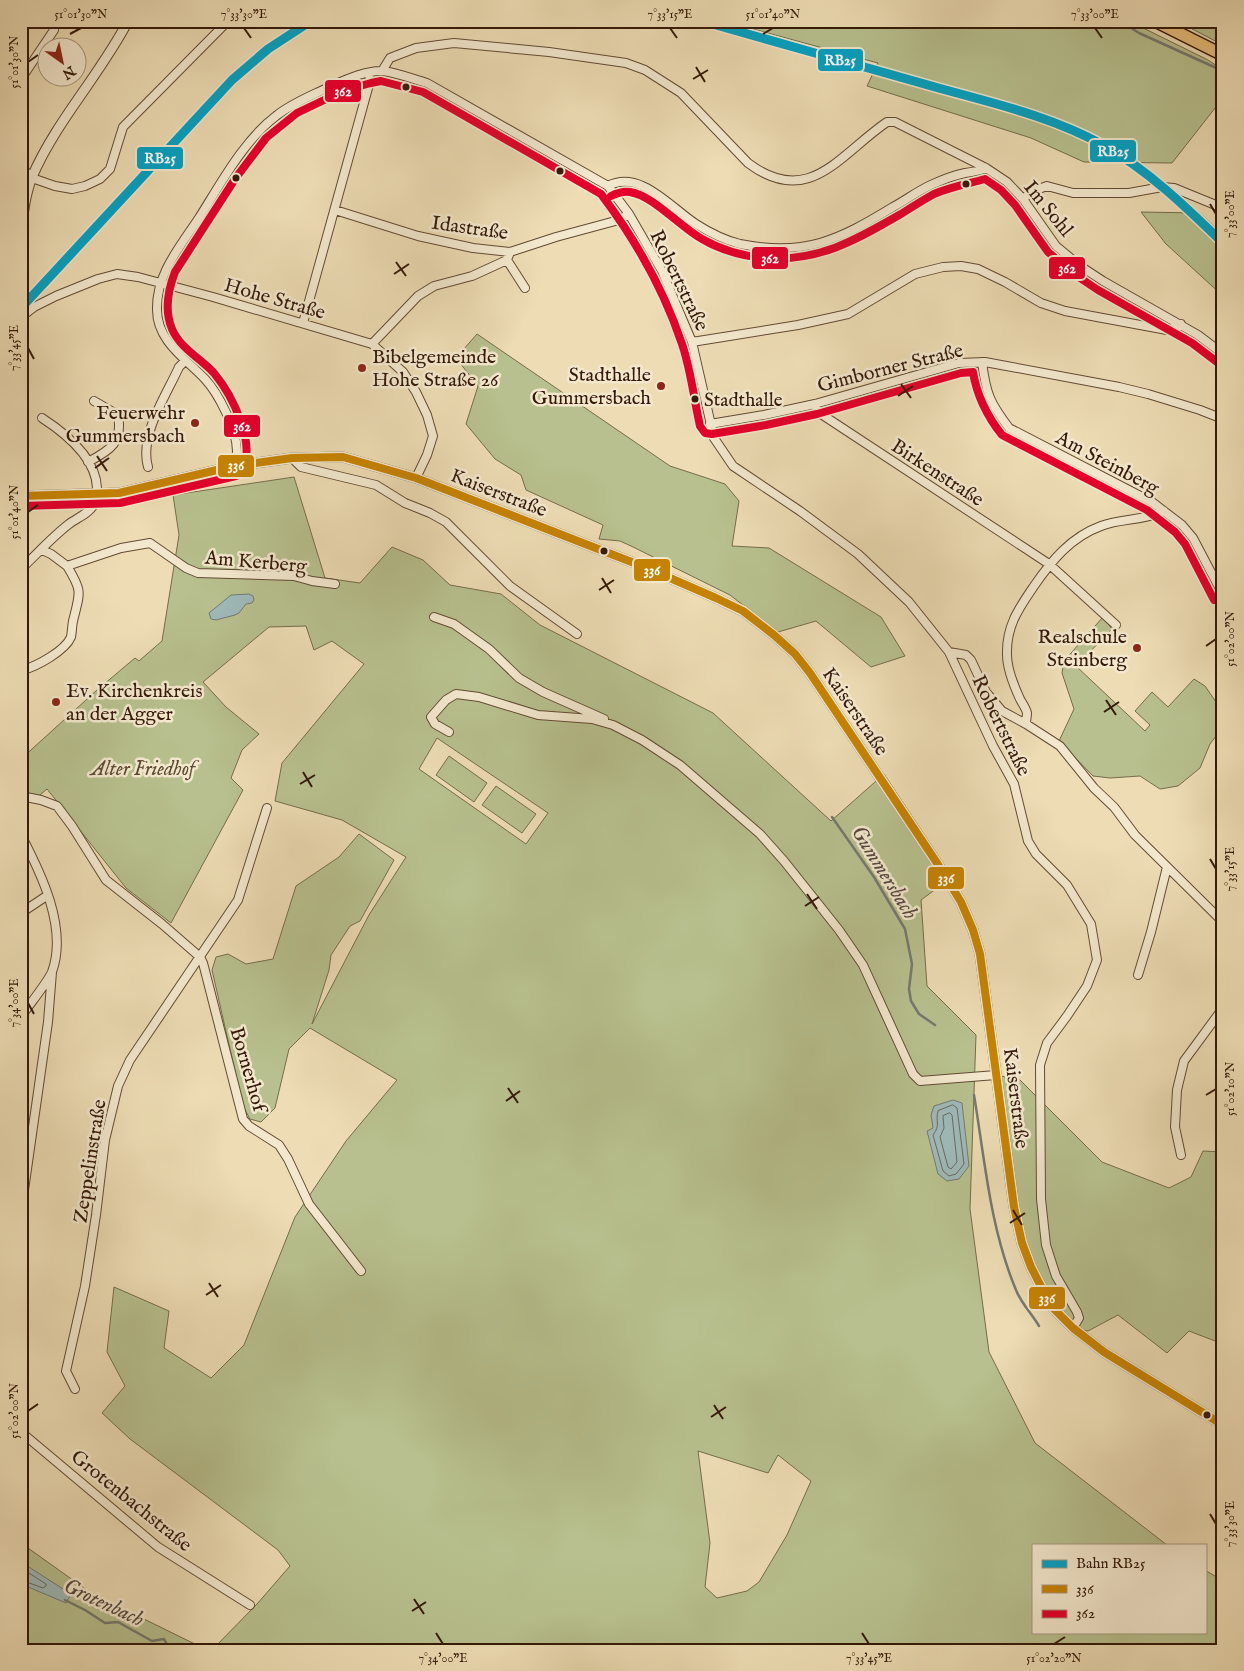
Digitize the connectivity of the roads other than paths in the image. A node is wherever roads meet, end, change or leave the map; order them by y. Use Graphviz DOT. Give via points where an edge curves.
graph roads {
  1 [pos="128,21"];
  2 [pos="228,21"];
  3 [pos="1155,21"];
  4 [pos="54,30"];
  5 [pos="1223,55"];
  6 [pos="21,62"];
  7 [pos="30,66"];
  8 [pos="382,71"];
  9 [pos="369,73"];
  10 [pos="21,79"];
  11 [pos="21,168"];
  12 [pos="986,168"];
  13 [pos="32,178"];
  14 [pos="608,186"];
  15 [pos="1023,200"];
  16 [pos="1223,208"];
  17 [pos="335,210"];
  18 [pos="629,214"];
  19 [pos="21,233"];
  20 [pos="510,252"];
  21 [pos="507,260"];
  22 [pos="160,283"];
  23 [pos="525,288"];
  24 [pos="21,317"];
  25 [pos="304,323"];
  26 [pos="1181,324"];
  27 [pos="692,342"];
  28 [pos="372,344"];
  29 [pos="1223,354"];
  30 [pos="185,361"];
  31 [pos="982,362"];
  32 [pos="94,401"];
  33 [pos="815,404"];
  34 [pos="42,418"];
  35 [pos="1223,419"];
  36 [pos="710,424"];
  37 [pos="292,458"];
  38 [pos="88,462"];
  39 [pos="234,466"];
  40 [pos="148,468"];
  41 [pos="416,478"];
  42 [pos="97,494"];
  43 [pos="21,496"];
  44 [pos="1164,511"];
  45 [pos="42,550"];
  46 [pos="1049,564"];
  47 [pos="67,566"];
  48 [pos="21,569"];
  49 [pos="335,584"];
  50 [pos="1223,595"];
  51 [pos="434,617"];
  52 [pos="1116,625"];
  53 [pos="577,634"];
  54 [pos="949,652"];
  55 [pos="22,669"];
  56 [pos="1026,724"];
  57 [pos="613,725"];
  58 [pos="449,732"];
  59 [pos="21,754"];
  60 [pos="21,796"];
  61 [pos="267,808"];
  62 [pos="21,835"];
  63 [pos="1167,867"];
  64 [pos="48,895"];
  65 [pos="21,913"];
  66 [pos="1223,922"];
  67 [pos="200,957"];
  68 [pos="52,972"];
  69 [pos="1138,975"];
  70 [pos="1223,1008"];
  71 [pos="21,1017"];
  72 [pos="996,1075"];
  73 [pos="1181,1155"];
  74 [pos="21,1211"];
  75 [pos="361,1271"];
  76 [pos="1073,1328"];
  77 [pos="76,1389"];
  78 [pos="1223,1425"];
  79 [pos="21,1432"];
  80 [pos="250,1606"];
  1 -- 13 [label="street"];
  2 -- 13 [label="street" via="123,127 110,169 100,179 72,189"];
  3 -- 5 [label="main road"];
  4 -- 7 [label="street"];
  6 -- 7 [label="street"];
  7 -- 10 [label="street"];
  8 -- 9 [label="street"];
  8 -- 12 [label="street, Im Sohl" via="390,58 416,48 454,43 626,63 645,70 681,93 748,163 777,179 796,181 816,176 832,167 887,122 895,122"];
  8 -- 14 [label="street" via="428,83"];
  9 -- 17 [label="street" via="370,82"];
  9 -- 22 [label="street" via="342,81 292,104 259,131 221,182 166,268"];
  11 -- 13 [label="street"];
  12 -- 14 [label="street" via="932,185 842,236 814,245 784,249 721,238 694,223 659,194 639,184 616,181"];
  12 -- 15 [label="street, Im Sohl" via="1007,182"];
  13 -- 19 [label="street"];
  14 -- 18 [label="street, Robertstraße"];
  15 -- 16 [label="street" via="1033,191 1047,186 1073,193 1129,193 1162,187 1174,188"];
  15 -- 26 [label="street, Im Sohl" via="1056,246 1080,266"];
  17 -- 20 [label="street, Idastraße" via="418,236"];
  17 -- 25 [label="street"];
  18 -- 20 [label="street, Idastraße" via="619,220"];
  18 -- 27 [label="street, Robertstraße" via="662,271"];
  20 -- 21 [label="street"];
  21 -- 23 [label="street"];
  21 -- 28 [label="street" via="472,276 434,286 412,303"];
  22 -- 24 [label="street, Hohe Straße" via="117,274 56,296"];
  22 -- 25 [label="street, Hohe Straße"];
  22 -- 30 [label="street" via="156,312 161,328 171,348"];
  25 -- 28 [label="street, Hohe Straße"];
  26 -- 27 [label="street" via="1167,330 1065,310 1041,303 978,268 961,266 915,274 848,314"];
  26 -- 29 [label="street, Im Sohl"];
  27 -- 36 [label="street, Robertstraße"];
  28 -- 41 [label="street, Hohe Straße" via="403,372 427,415 433,436"];
  30 -- 39 [label="street" via="207,381 226,414 237,452"];
  30 -- 40 [label="street" via="179,367 152,425 145,457"];
  31 -- 33 [label="street, Gimborner Straße" via="959,363"];
  31 -- 35 [label="street, Gimborner Straße" via="1016,366 1148,394"];
  31 -- 44 [label="street, Am Steinberg" via="986,389 993,407 1009,428 1112,480"];
  32 -- 38 [label="street" via="118,415 120,429 112,448"];
  33 -- 36 [label="street, Gimborner Straße"];
  33 -- 46 [label="street, Birkenstraße" via="818,412"];
  34 -- 38 [label="street" via="76,445"];
  36 -- 54 [label="street, Robertstraße" via="714,438 733,466 858,554 909,602"];
  37 -- 39 [label="street, Kaiserstraße"];
  37 -- 41 [label="street, Kaiserstraße" via="343,458"];
  37 -- 53 [label="street" via="301,467 376,485 446,522 510,586"];
  38 -- 42 [label="street" via="96,479"];
  39 -- 42 [label="street, Kaiserstraße" via="119,493"];
  41 -- 72 [label="street, Kaiserstraße" via="716,598 743,612 795,654 961,902 980,954"];
  42 -- 43 [label="street, Kaiserstraße"];
  42 -- 45 [label="street" via="96,502 88,512 68,524"];
  44 -- 46 [label="street" via="1152,517 1100,526 1079,537"];
  44 -- 50 [label="street, Am Steinberg" via="1193,538"];
  45 -- 47 [label="street"];
  45 -- 48 [label="street"];
  46 -- 52 [label="street, Birkenstraße"];
  46 -- 56 [label="street" via="1018,608 1009,632 1007,656 1027,712"];
  47 -- 49 [label="street, Am Kerberg" via="120,548 150,543 198,574 294,576"];
  47 -- 55 [label="street" via="79,584 79,601 71,636 50,658"];
  51 -- 57 [label="street" via="454,624 489,649 519,678"];
  54 -- 56 [label="street" via="966,655 992,701 1002,711"];
  54 -- 76 [label="street, Robertstraße" via="1014,784 1028,841 1036,854 1067,885 1091,924 1096,960 1087,986 1047,1043 1040,1065 1041,1199 1046,1245 1056,1276 1079,1318"];
  55 -- 59 [label="street"];
  56 -- 63 [label="street" via="1060,746 1114,807 1134,836"];
  57 -- 58 [label="street" via="592,719 538,715 479,697 456,694 431,717 435,724"];
  57 -- 72 [label="street" via="680,765 760,834 784,861 863,965 913,1074 920,1081"];
  60 -- 67 [label="street" via="57,806 106,880"];
  61 -- 67 [label="street" via="238,900"];
  62 -- 64 [label="street"];
  63 -- 66 [label="street"];
  63 -- 69 [label="street"];
  64 -- 65 [label="street"];
  64 -- 68 [label="street" via="56,924 57,945"];
  67 -- 75 [label="street, Bornerhof" via="243,1119 279,1145 309,1204"];
  67 -- 77 [label="street, Zeppelinstraße" via="130,1060 118,1086 105,1140 85,1286 66,1371"];
  68 -- 71 [label="street"];
  68 -- 74 [label="street"];
  70 -- 73 [label="street" via="1184,1061 1177,1090 1175,1127"];
  72 -- 76 [label="street, Kaiserstraße" via="1022,1243 1030,1268 1051,1306"];
  76 -- 78 [label="street, Kaiserstraße" via="1104,1352"];
  79 -- 80 [label="street, Grotenbachstraße" via="158,1547"];
}
